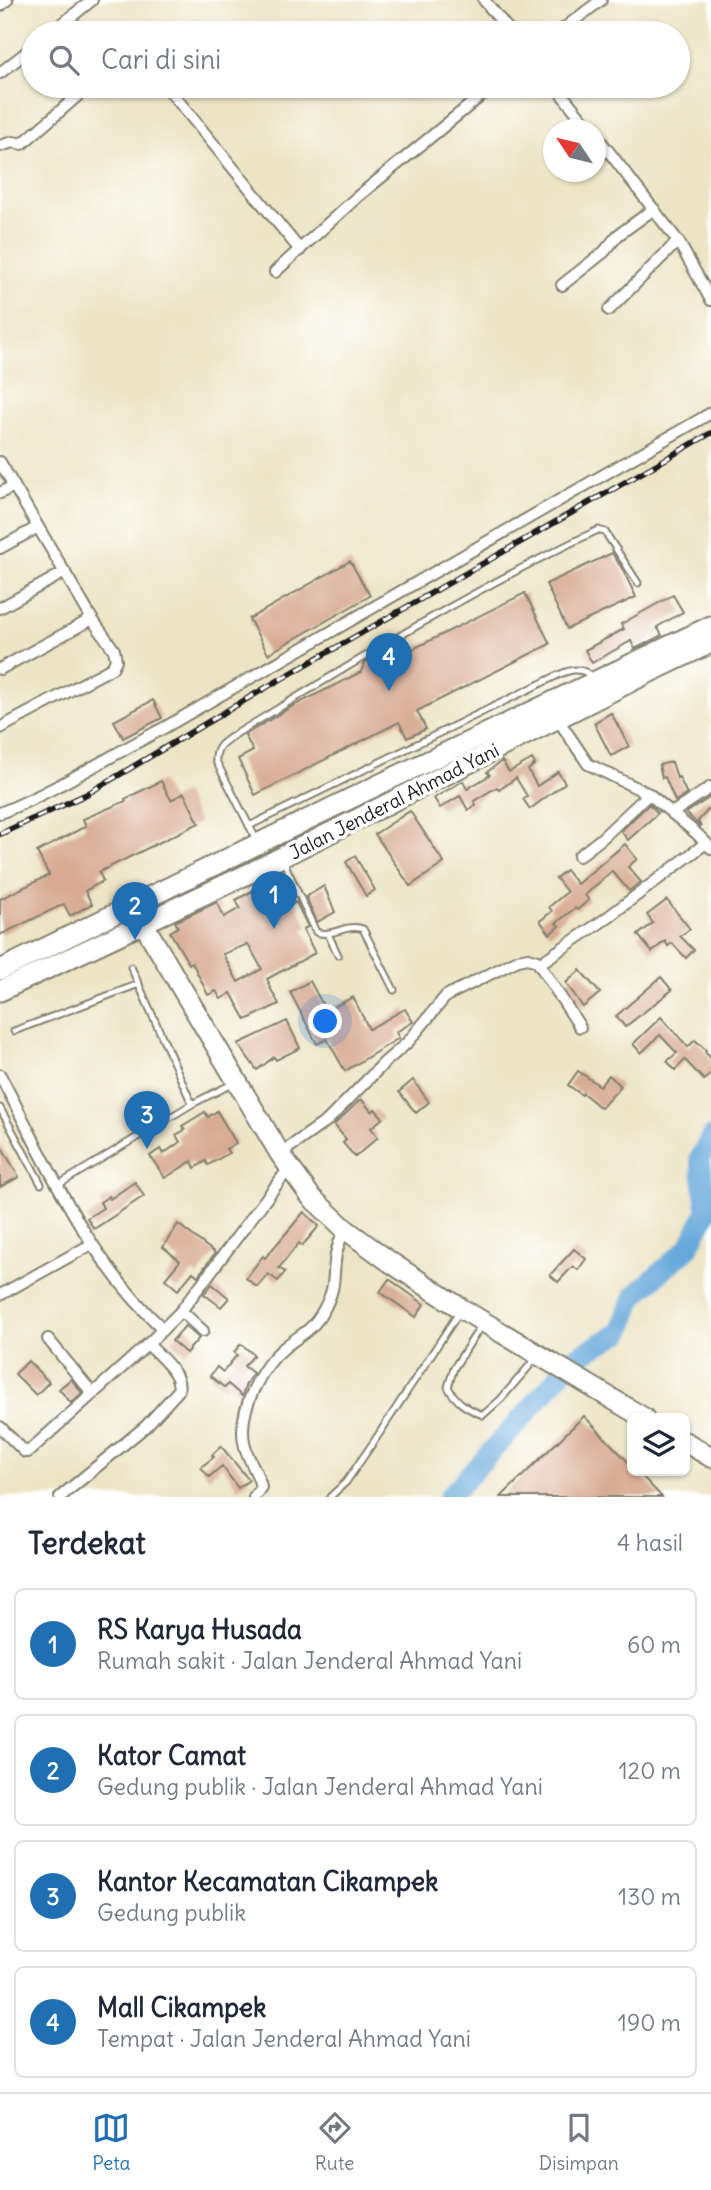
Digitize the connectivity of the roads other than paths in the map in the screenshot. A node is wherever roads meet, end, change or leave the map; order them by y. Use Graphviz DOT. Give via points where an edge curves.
graph roads {
  1 [pos="7,0"];
  2 [pos="92,0"];
  3 [pos="484,0"];
  4 [pos="601,0"];
  5 [pos="0,6"];
  6 [pos="66,21"];
  7 [pos="501,21"];
  8 [pos="574,21"];
  9 [pos="21,57"];
  10 [pos="0,74"];
  11 [pos="75,98"];
  12 [pos="176,98"];
  13 [pos="478,98"];
  14 [pos="565,98"];
  15 [pos="582,119"];
  16 [pos="0,146"];
  17 [pos="606,148"];
  18 [pos="654,209"];
  19 [pos="678,241"];
  20 [pos="300,250"];
  21 [pos="275,272"];
  22 [pos="562,285"];
  23 [pos="711,300"];
  24 [pos="609,310"];
  25 [pos="711,413"];
  26 [pos="0,462"];
  27 [pos="14,486"];
  28 [pos="0,493"];
  29 [pos="38,527"];
  30 [pos="0,548"];
  31 [pos="65,572"];
  32 [pos="638,583"];
  33 [pos="0,608"];
  34 [pos="92,618"];
  35 [pos="711,626"];
  36 [pos="711,643"];
  37 [pos="0,669"];
  38 [pos="594,681"];
  39 [pos="557,718"];
  40 [pos="0,728"];
  41 [pos="711,787"];
  42 [pos="649,794"];
  43 [pos="0,813"];
  44 [pos="672,813"];
  45 [pos="320,814"];
  46 [pos="249,826"];
  47 [pos="331,833"];
  48 [pos="259,845"];
  49 [pos="708,846"];
  50 [pos="579,856"];
  51 [pos="281,858"];
  52 [pos="138,915"];
  53 [pos="328,934"];
  54 [pos="338,955"];
  55 [pos="539,964"];
  56 [pos="131,967"];
  57 [pos="0,970"];
  58 [pos="139,984"];
  59 [pos="394,990"];
  60 [pos="0,991"];
  61 [pos="580,1027"];
  62 [pos="14,1031"];
  63 [pos="0,1075"];
  64 [pos="238,1081"];
  65 [pos="192,1104"];
  66 [pos="0,1108"];
  67 [pos="285,1160"];
  68 [pos="41,1184"];
  69 [pos="58,1185"];
  70 [pos="345,1229"];
  71 [pos="92,1244"];
  72 [pos="0,1295"];
  73 [pos="462,1308"];
  74 [pos="181,1311"];
  75 [pos="483,1321"];
  76 [pos="163,1329"];
  77 [pos="203,1331"];
  78 [pos="48,1339"];
  79 [pos="148,1344"];
  80 [pos="545,1359"];
  81 [pos="93,1394"];
  82 [pos="635,1413"];
  83 [pos="0,1427"];
  84 [pos="690,1445"];
  85 [pos="711,1457"];
  86 [pos="60,1497"];
  87 [pos="254,1497"];
  88 [pos="330,1497"];
  1 -- 5 [label="street"];
  2 -- 6 [label="street"];
  3 -- 7 [label="street"];
  4 -- 8 [label="street"];
  9 -- 10 [label="street"];
  11 -- 16 [label="street" via="22,144"];
  12 -- 20 [label="street"];
  13 -- 20 [label="street"];
  14 -- 15 [label="street"];
  17 -- 18 [label="street"];
  18 -- 19 [label="street"];
  18 -- 22 [label="street"];
  19 -- 23 [label="street"];
  19 -- 24 [label="street"];
  20 -- 21 [label="street"];
  25 -- 43 [label="street" via="162,729"];
  26 -- 27 [label="street"];
  27 -- 28 [label="street"];
  27 -- 29 [label="street"];
  29 -- 30 [label="street"];
  29 -- 31 [label="street"];
  31 -- 33 [label="street"];
  31 -- 34 [label="street"];
  32 -- 46 [label="lane" via="606,532 598,530 536,559 236,733 220,745 216,761"];
  34 -- 37 [label="street"];
  34 -- 40 [label="street" via="114,650 112,668"];
  35 -- 38 [label="highway, Jalan Jenderal Ahmad Yani"];
  36 -- 39 [label="highway, Jalan Jenderal Ahmad Yani"];
  38 -- 45 [label="highway, Jalan Jenderal Ahmad Yani"];
  38 -- 46 [label="lane" via="586,671 568,671"];
  39 -- 42 [label="street" via="588,764"];
  39 -- 47 [label="highway, Jalan Jenderal Ahmad Yani"];
  41 -- 44 [label="street"];
  42 -- 44 [label="street"];
  42 -- 50 [label="street"];
  44 -- 49 [label="street"];
  45 -- 47 [label="highway"];
  45 -- 48 [label="highway, Jalan Jenderal Ahmad Yani"];
  46 -- 48 [label="lane"];
  47 -- 51 [label="highway, Jalan Jenderal Ahmad Yani"];
  48 -- 52 [label="highway, Jalan Jenderal Ahmad Yani"];
  49 -- 55 [label="street"];
  51 -- 52 [label="highway, Jalan Jenderal Ahmad Yani"];
  51 -- 53 [label="lane" via="313,928"];
  52 -- 57 [label="highway, Jalan Jenderal Ahmad Yani"];
  52 -- 60 [label="highway, Jalan Jenderal Ahmad Yani"];
  52 -- 64 [label="highway"];
  53 -- 54 [label="lane"];
  53 -- 59 [label="lane" via="352,927 363,929"];
  55 -- 61 [label="street"];
  55 -- 67 [label="street" via="528,958 518,960 446,996 408,1042"];
  56 -- 58 [label="lane"];
  58 -- 62 [label="lane"];
  58 -- 65 [label="lane"];
  63 -- 69 [label="street"];
  64 -- 65 [label="lane"];
  64 -- 67 [label="highway"];
  65 -- 69 [label="lane"];
  66 -- 68 [label="lane"];
  67 -- 70 [label="highway" via="312,1197"];
  67 -- 74 [label="street"];
  69 -- 71 [label="street"];
  70 -- 73 [label="highway"];
  70 -- 87 [label="street" via="337,1250 332,1292 323,1311 309,1330 284,1347 270,1364 246,1406 244,1444 261,1486"];
  71 -- 72 [label="street"];
  71 -- 76 [label="street" via="116,1279"];
  73 -- 75 [label="highway"];
  73 -- 88 [label="lane" via="346,1482"];
  74 -- 76 [label="street"];
  74 -- 77 [label="street"];
  75 -- 80 [label="highway"];
  75 -- 80 [label="lane" via="454,1368 449,1387 460,1404 483,1415"];
  76 -- 79 [label="street"];
  78 -- 81 [label="street"];
  79 -- 81 [label="street"];
  79 -- 86 [label="street" via="178,1378 178,1391 146,1426"];
  80 -- 82 [label="highway"];
  81 -- 83 [label="street" via="28,1452"];
  84 -- 85 [label="highway"];
}
